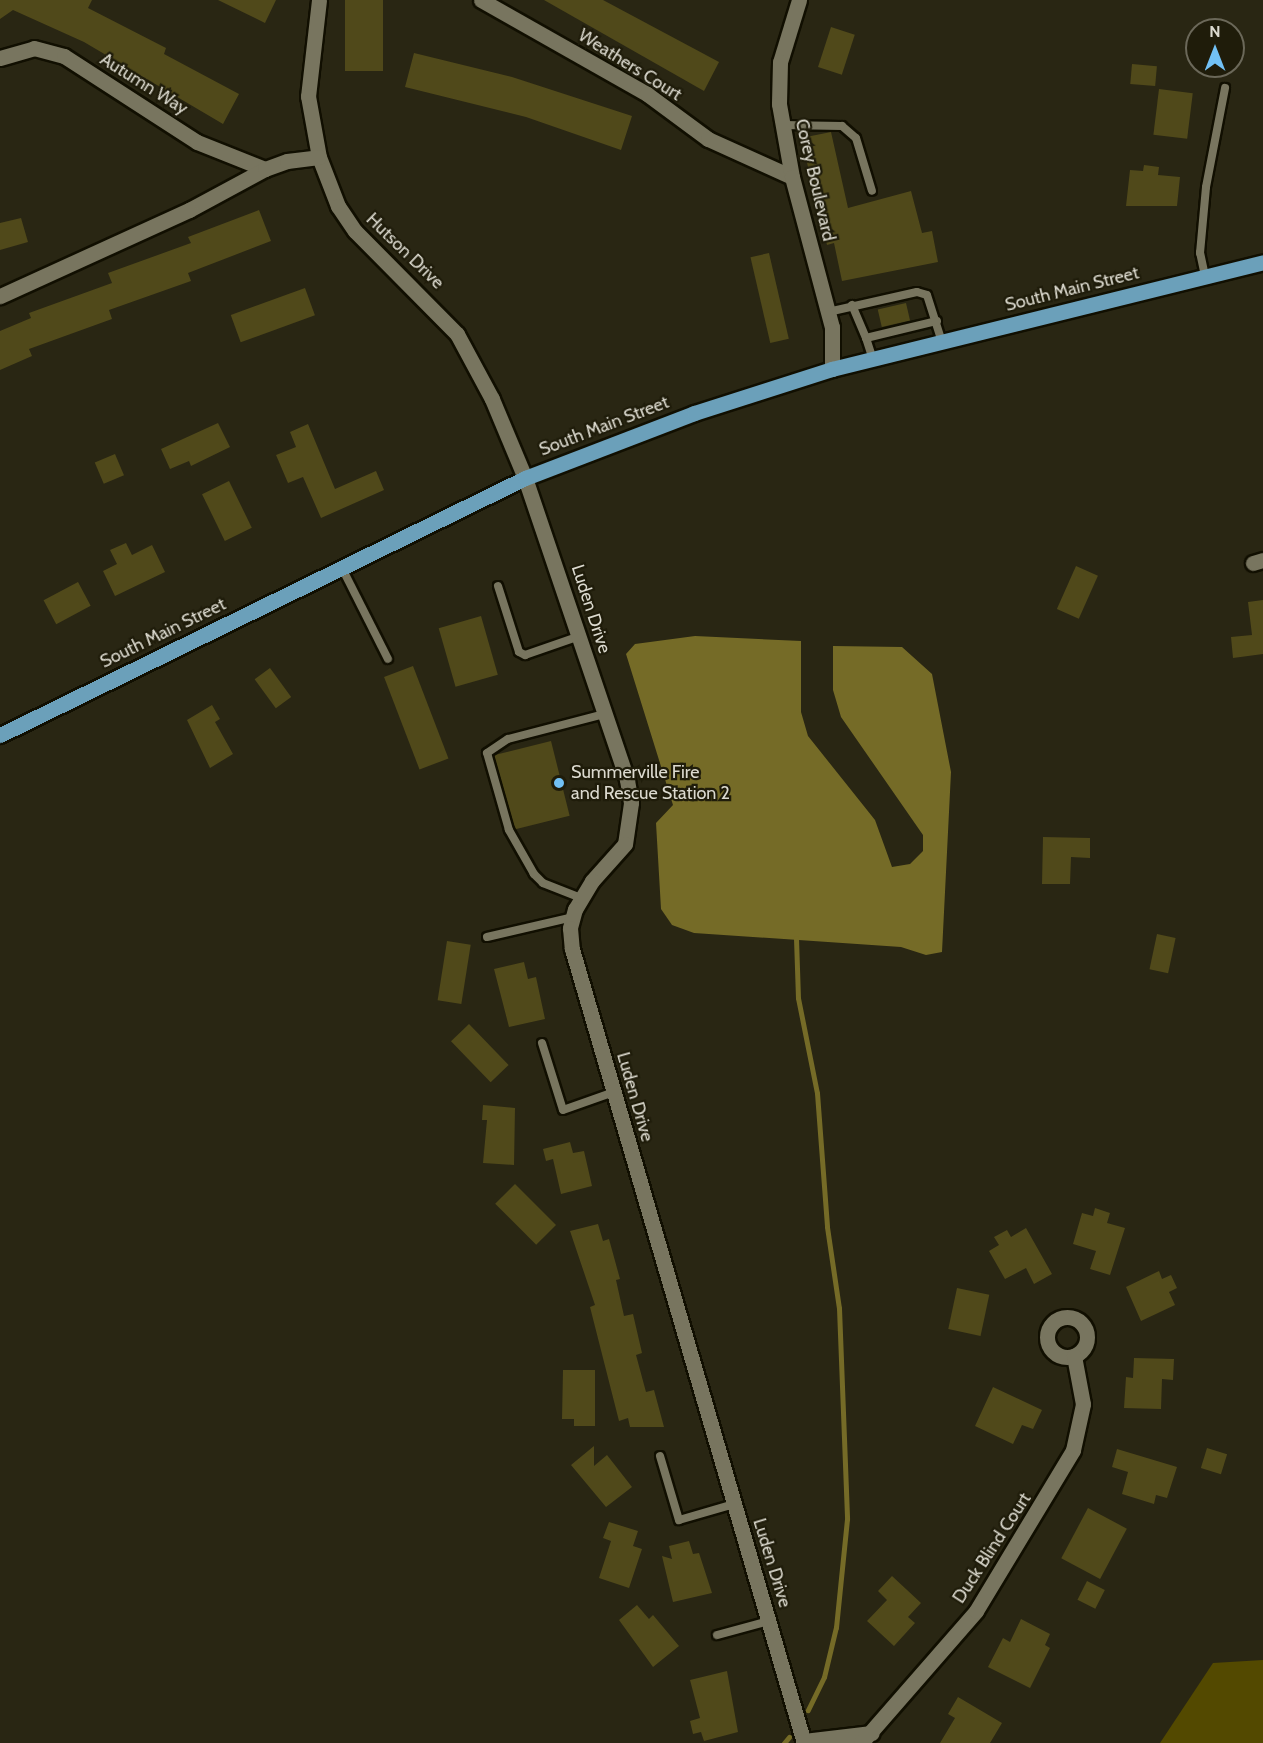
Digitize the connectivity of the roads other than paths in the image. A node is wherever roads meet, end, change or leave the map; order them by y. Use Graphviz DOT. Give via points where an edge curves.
graph roads {
  1 [pos="319,0"];
  2 [pos="481,0"];
  3 [pos="799,0"];
  4 [pos="0,58"];
  5 [pos="1225,88"];
  6 [pos="780,125"];
  7 [pos="319,157"];
  8 [pos="265,169"];
  9 [pos="792,177"];
  10 [pos="872,191"];
  11 [pos="1263,262"];
  12 [pos="1205,276"];
  13 [pos="0,296"];
  14 [pos="852,305"];
  15 [pos="828,312"];
  16 [pos="937,321"];
  17 [pos="866,338"];
  18 [pos="942,342"];
  19 [pos="873,359"];
  20 [pos="832,369"];
  21 [pos="525,478"];
  22 [pos="341,566"];
  23 [pos="498,586"];
  24 [pos="580,636"];
  25 [pos="388,659"];
  26 [pos="606,714"];
  27 [pos="0,735"];
  28 [pos="581,898"];
  29 [pos="573,917"];
  30 [pos="487,937"];
  31 [pos="542,1043"];
  32 [pos="614,1092"];
  33 [pos="1074,1356"];
  34 [pos="660,1456"];
  35 [pos="734,1504"];
  36 [pos="769,1621"];
  37 [pos="717,1635"];
  38 [pos="866,1738"];
  39 [pos="804,1742"];
  1 -- 7 [label="street, Hutson Drive" via="308,96"];
  2 -- 9 [label="street, Weathers Court" via="647,94 708,139"];
  3 -- 6 [label="street, Corey Boulevard" via="780,62"];
  4 -- 8 [label="street, Autumn Way" via="34,48 64,56 197,142"];
  5 -- 12 [label="lane" via="1206,188 1200,253"];
  6 -- 9 [label="street, Corey Boulevard"];
  6 -- 10 [label="lane" via="842,126 856,138"];
  7 -- 8 [label="street"];
  7 -- 21 [label="street, Hutson Drive" via="355,231 457,334 492,399"];
  8 -- 13 [label="street" via="189,210"];
  9 -- 15 [label="street, Corey Boulevard"];
  11 -- 12 [label="main road, South Main Street"];
  12 -- 18 [label="main road, South Main Street"];
  14 -- 15 [label="lane"];
  14 -- 16 [label="lane" via="917,292 927,296"];
  14 -- 17 [label="lane"];
  15 -- 20 [label="street, Corey Boulevard"];
  16 -- 17 [label="lane"];
  16 -- 18 [label="lane"];
  17 -- 19 [label="lane"];
  18 -- 19 [label="main road, South Main Street"];
  19 -- 20 [label="main road, South Main Street"];
  20 -- 21 [label="main road, South Main Street" via="694,413"];
  21 -- 22 [label="main road, South Main Street"];
  21 -- 24 [label="street, Luden Drive"];
  22 -- 25 [label="lane"];
  22 -- 27 [label="main road, South Main Street"];
  23 -- 24 [label="lane" via="519,652 525,655"];
  24 -- 26 [label="street, Luden Drive"];
  26 -- 28 [label="street, Luden Drive" via="627,780 631,825 625,844"];
  26 -- 28 [label="lane" via="508,738 487,753 509,830 534,874 543,883"];
  28 -- 29 [label="street, Luden Drive"];
  29 -- 30 [label="lane"];
  29 -- 32 [label="street, Luden Drive" via="572,949"];
  31 -- 32 [label="lane" via="563,1110"];
  32 -- 35 [label="street, Luden Drive"];
  33 -- 38 [label="street, Duck Blind Court" via="1083,1404 1073,1450 976,1611"];
  34 -- 35 [label="lane" via="679,1520"];
  35 -- 36 [label="street, Luden Drive"];
  36 -- 37 [label="lane"];
  36 -- 39 [label="street, Luden Drive"];
  38 -- 39 [label="street"];
}
